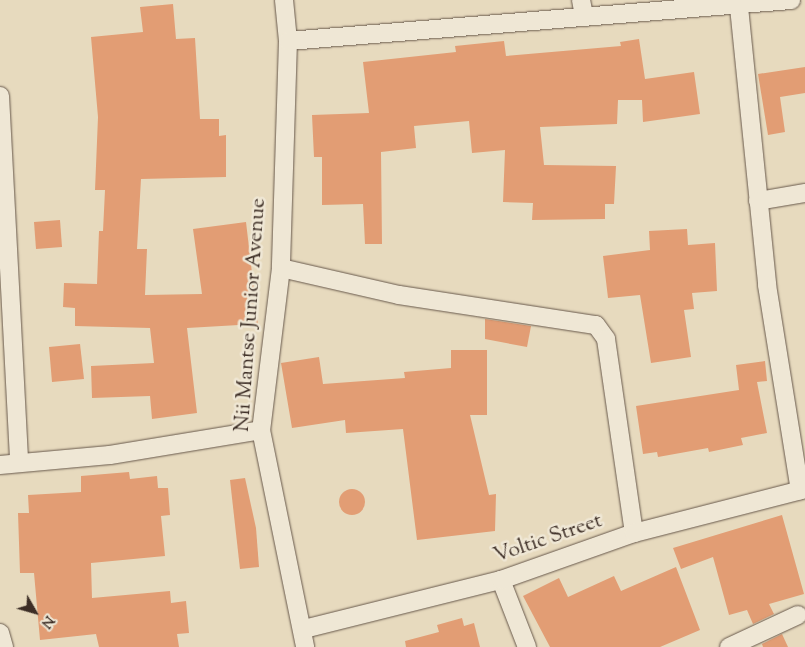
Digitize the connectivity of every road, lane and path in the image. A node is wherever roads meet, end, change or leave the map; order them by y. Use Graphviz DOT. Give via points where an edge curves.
graph roads {
  1 [pos="284,0"];
  2 [pos="791,0"];
  3 [pos="739,7"];
  4 [pos="582,8"];
  5 [pos="288,41"];
  6 [pos="0,96"];
  7 [pos="805,193"];
  8 [pos="758,201"];
  9 [pos="281,268"];
  10 [pos="261,430"];
  11 [pos="18,461"];
  12 [pos="0,465"];
  13 [pos="803,490"];
  14 [pos="634,533"];
  15 [pos="501,580"];
  16 [pos="798,615"];
  17 [pos="304,629"];
  18 [pos="0,633"];
  19 [pos="4,647"];
  20 [pos="305,647"];
  21 [pos="527,647"];
  22 [pos="729,647"];
  1 -- 5 [label="street, Nii Mantse Junior Avenue"];
  2 -- 3 [label="street"];
  3 -- 4 [label="street"];
  3 -- 8 [label="street"];
  4 -- 5 [label="street"];
  5 -- 9 [label="street, Nii Mantse Junior Avenue"];
  6 -- 11 [label="street"];
  7 -- 8 [label="street"];
  8 -- 13 [label="street" via="767,285"];
  9 -- 10 [label="street, Nii Mantse Junior Avenue"];
  9 -- 14 [label="street" via="399,295 596,325 606,339"];
  10 -- 11 [label="street" via="110,455"];
  10 -- 17 [label="street, Nii Mantse Junior Avenue"];
  11 -- 12 [label="street"];
  13 -- 14 [label="street, Voltic Street"];
  14 -- 15 [label="street, Voltic Street"];
  15 -- 17 [label="street, Voltic Street"];
  15 -- 21 [label="street"];
  16 -- 22 [label="street"];
  17 -- 20 [label="street, Nii Mantse Junior Avenue"];
  18 -- 19 [label="street"];
}
